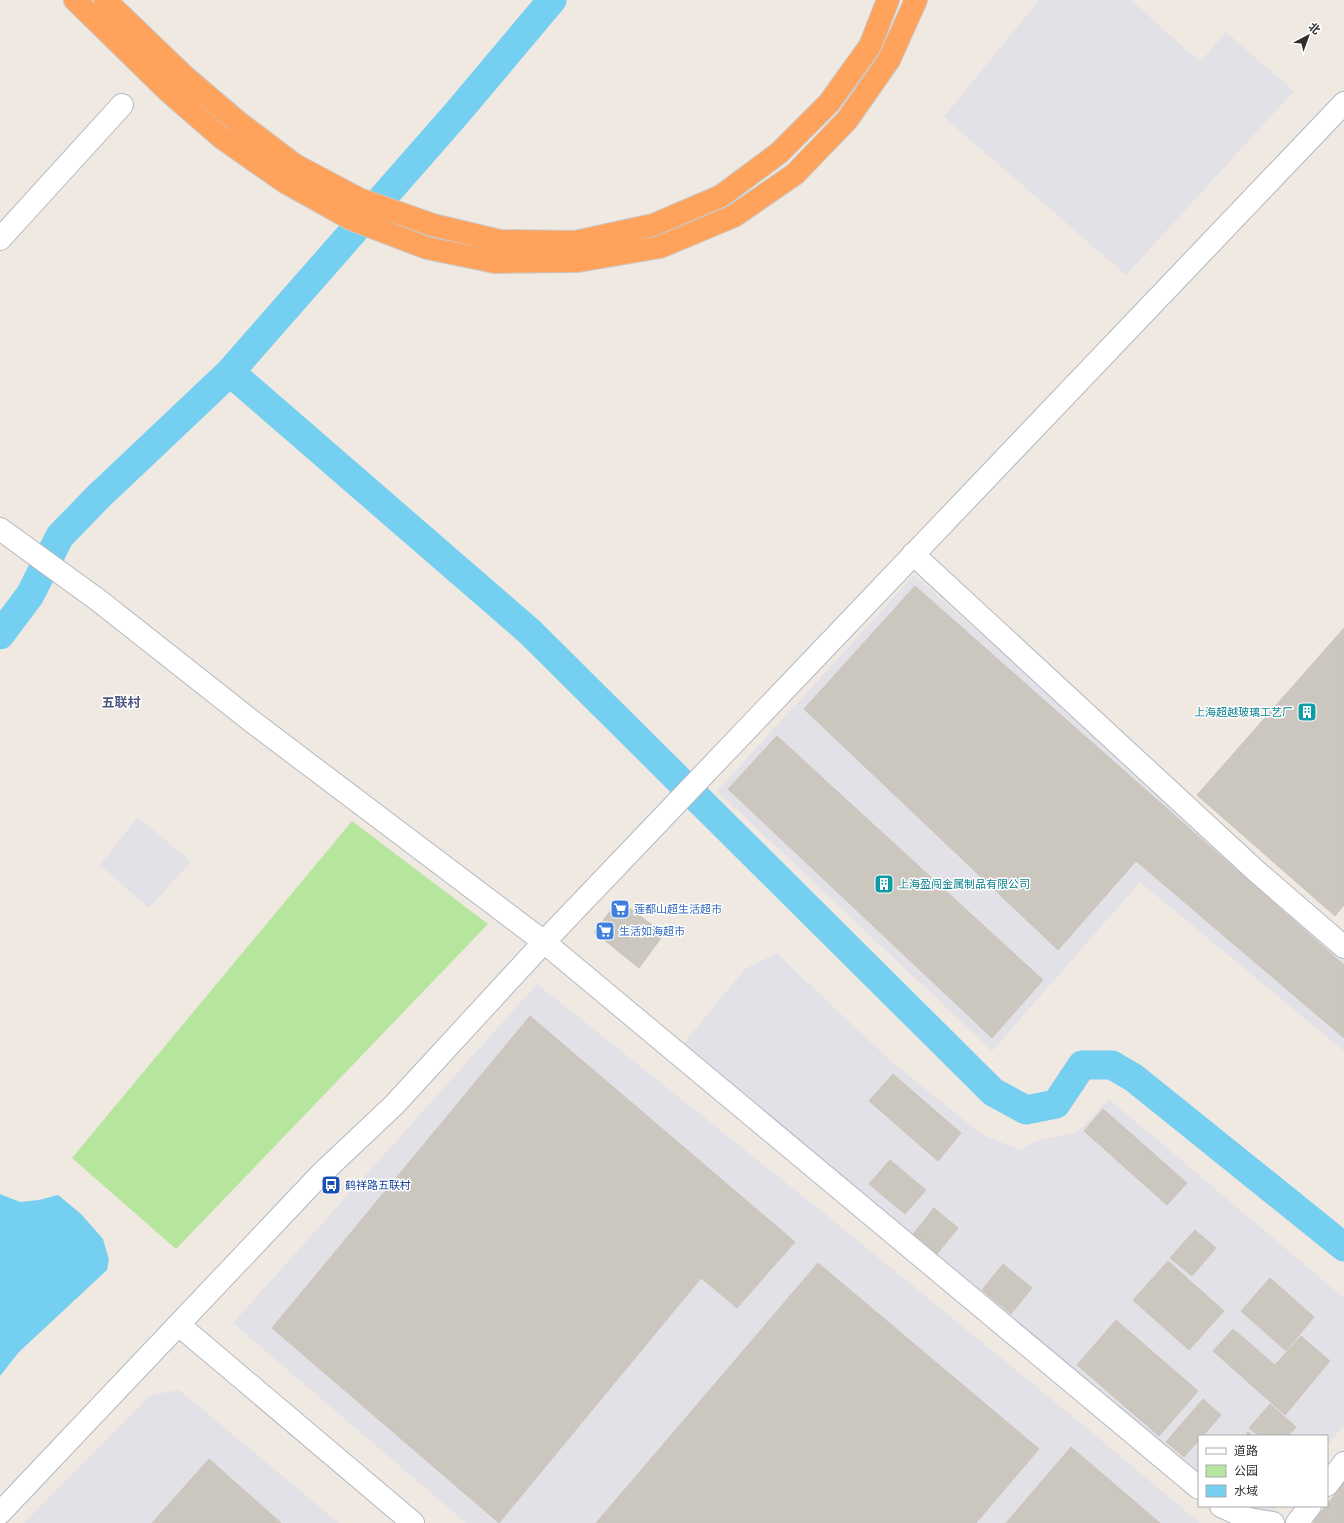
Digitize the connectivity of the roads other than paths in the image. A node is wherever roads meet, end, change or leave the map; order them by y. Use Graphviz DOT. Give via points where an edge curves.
graph roads {
  1 [pos="75,0"];
  2 [pos="105,0"];
  3 [pos="888,0"];
  4 [pos="916,0"];
  5 [pos="1344,103"];
  6 [pos="122,105"];
  7 [pos="0,239"];
  8 [pos="0,529"];
  9 [pos="914,554"];
  10 [pos="544,942"];
  11 [pos="1344,947"];
  12 [pos="179,1325"];
  13 [pos="1344,1463"];
  14 [pos="1328,1484"];
  15 [pos="1198,1487"];
  16 [pos="1223,1507"];
  17 [pos="1309,1507"];
  18 [pos="0,1513"];
  19 [pos="413,1523"];
  20 [pos="1273,1523"];
  21 [pos="1297,1523"];
  1 -- 4 [label="highway" via="174,96 222,138 284,182 351,220 427,248 495,262 578,261 660,247 734,216 795,174 846,120 889,60"];
  2 -- 3 [label="highway" via="184,76 238,122 294,165 359,199 433,225 500,241 575,242 653,225 721,196 779,153 829,103 870,46"];
  5 -- 9 [label="street"];
  6 -- 7 [label="street"];
  8 -- 10 [label="street" via="98,600 260,727"];
  9 -- 10 [label="street"];
  9 -- 11 [label="street" via="1256,872"];
  10 -- 12 [label="street" via="394,1105 321,1174"];
  10 -- 15 [label="street"];
  12 -- 18 [label="street"];
  12 -- 19 [label="street"];
  13 -- 14 [label="street"];
  16 -- 20 [label="street" via="1249,1519"];
  17 -- 21 [label="street"];
}
